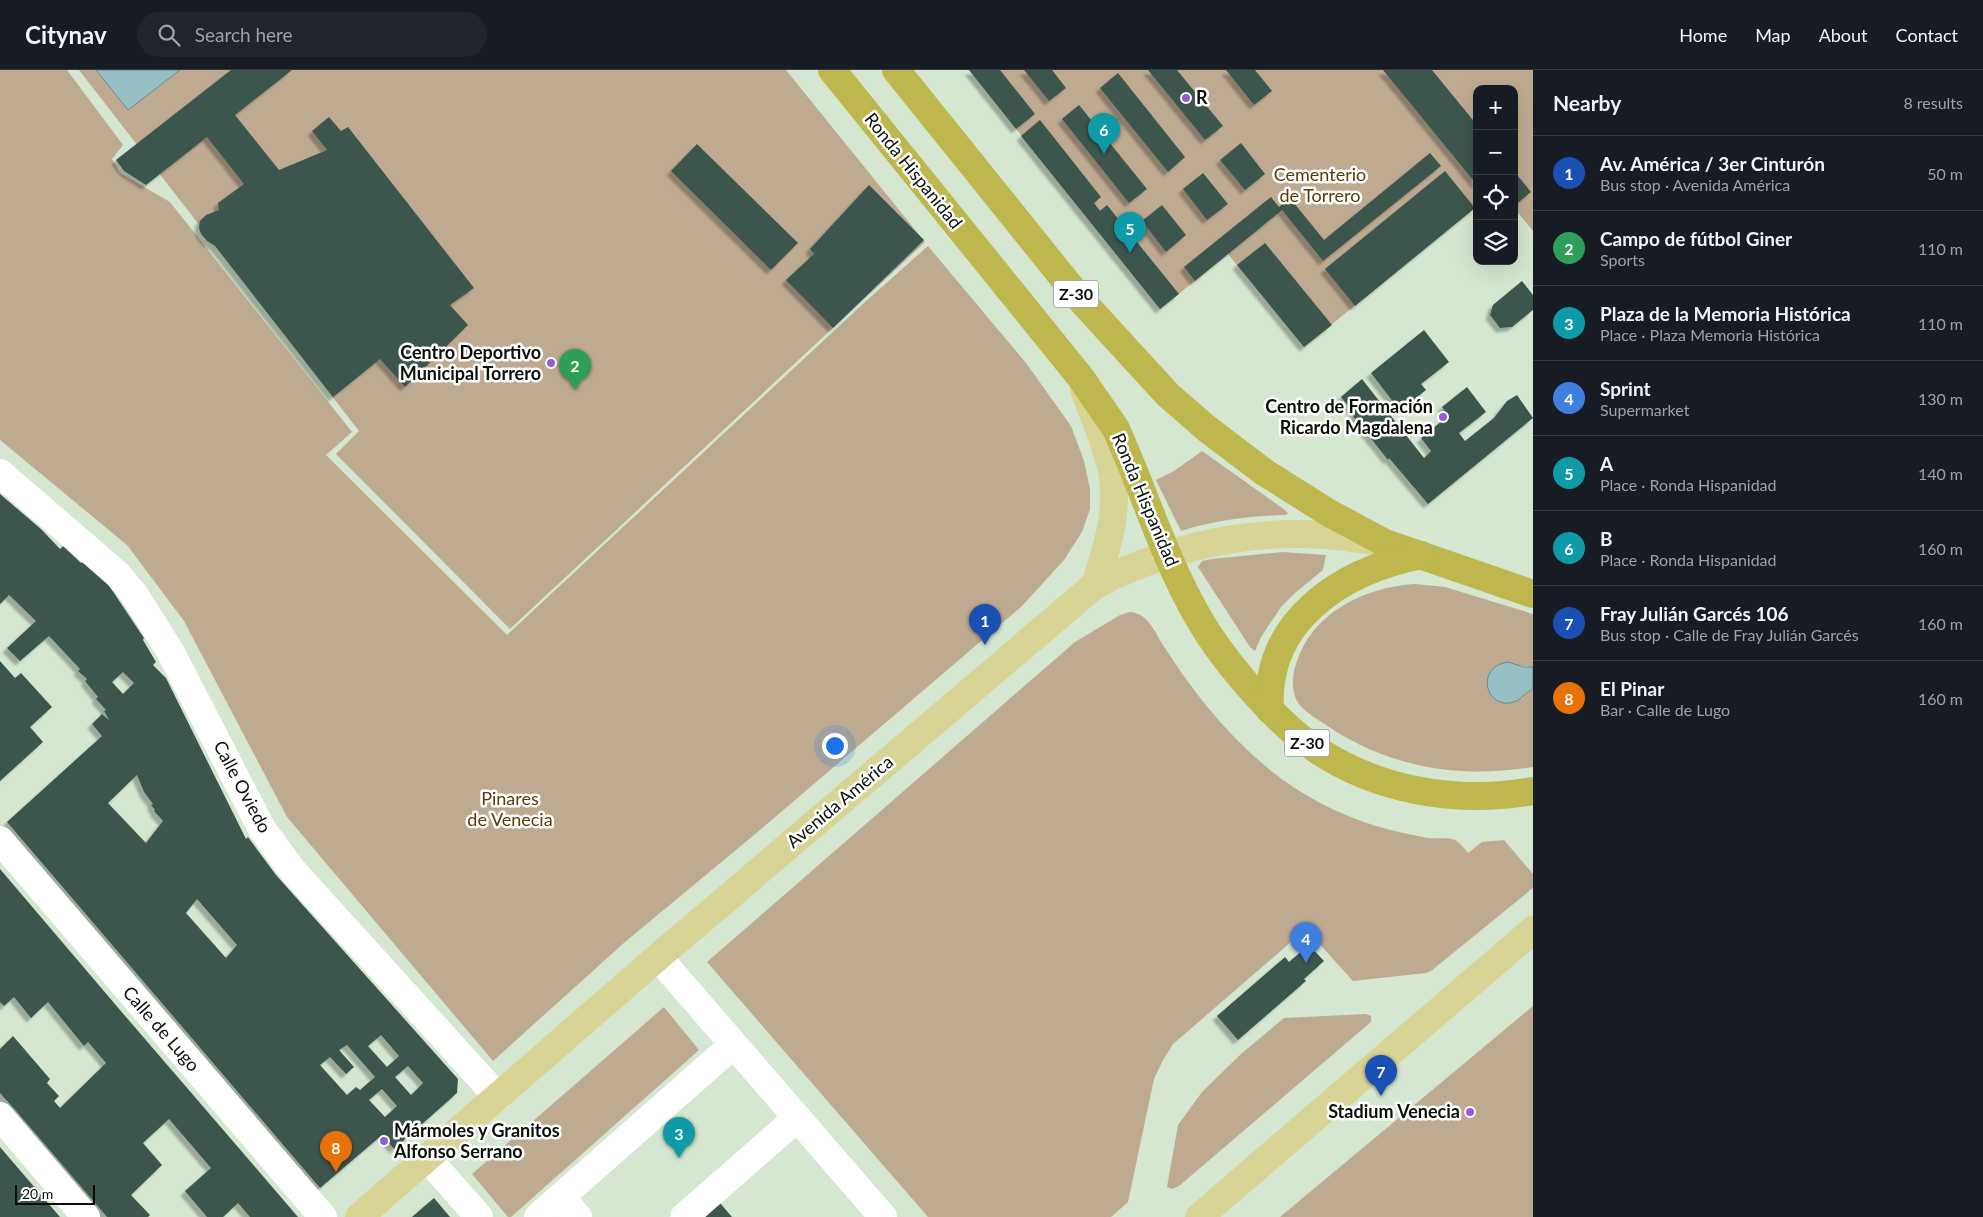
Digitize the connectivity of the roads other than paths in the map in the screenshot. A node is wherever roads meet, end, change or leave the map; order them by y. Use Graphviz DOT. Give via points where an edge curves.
graph roads {
  1 [pos="832,70"];
  2 [pos="896,70"];
  3 [pos="1081,378"];
  4 [pos="0,473"];
  5 [pos="1385,543"];
  6 [pos="1168,555"];
  7 [pos="1421,555"];
  8 [pos="1094,585"];
  9 [pos="1533,594"];
  10 [pos="1270,710"];
  11 [pos="1533,791"];
  12 [pos="0,840"];
  13 [pos="1533,930"];
  14 [pos="658,957"];
  15 [pos="733,1045"];
  16 [pos="498,1097"];
  17 [pos="0,1116"];
  18 [pos="797,1118"];
  19 [pos="428,1159"];
  20 [pos="569,1207"];
  21 [pos="86,1217"];
  22 [pos="323,1217"];
  23 [pos="359,1217"];
  24 [pos="479,1217"];
  25 [pos="538,1217"];
  26 [pos="684,1217"];
  27 [pos="882,1217"];
  28 [pos="1199,1217"];
  1 -- 3 [label="highway, Ronda Hispanidad / Z-30"];
  2 -- 5 [label="highway, Z-30" via="1081,300 1168,395 1257,467"];
  3 -- 6 [label="highway, Ronda Hispanidad / Z-30" via="1116,429"];
  3 -- 8 [label="main road" via="1107,451 1114,485 1112,528"];
  4 -- 16 [label="street, Calle Oviedo" via="118,575 134,594 170,650 262,829 294,871"];
  5 -- 6 [label="main road, Avenida América" via="1302,534 1266,535 1217,541"];
  5 -- 7 [label="highway, Z-30"];
  6 -- 8 [label="main road, Avenida América"];
  6 -- 10 [label="highway, Ronda Hispanidad / Z-30" via="1213,642"];
  7 -- 9 [label="highway, Z-30"];
  7 -- 10 [label="highway, Z-30" via="1365,573 1327,594 1307,610 1291,628 1275,660 1269,692"];
  8 -- 14 [label="main road, Avenida América"];
  10 -- 11 [label="highway, Ronda Hispanidad / Z-30" via="1307,743 1333,759 1389,783 1447,796 1497,796"];
  12 -- 22 [label="street, Calle de Lugo"];
  13 -- 28 [label="main road"];
  14 -- 16 [label="main road, Avenida América"];
  14 -- 18 [label="street"];
  15 -- 20 [label="street"];
  16 -- 19 [label="main road, Avenida América"];
  17 -- 21 [label="street"];
  18 -- 26 [label="street"];
  18 -- 27 [label="street"];
  19 -- 23 [label="main road, Avenida América"];
  19 -- 24 [label="street"];
  20 -- 25 [label="street"];
}
